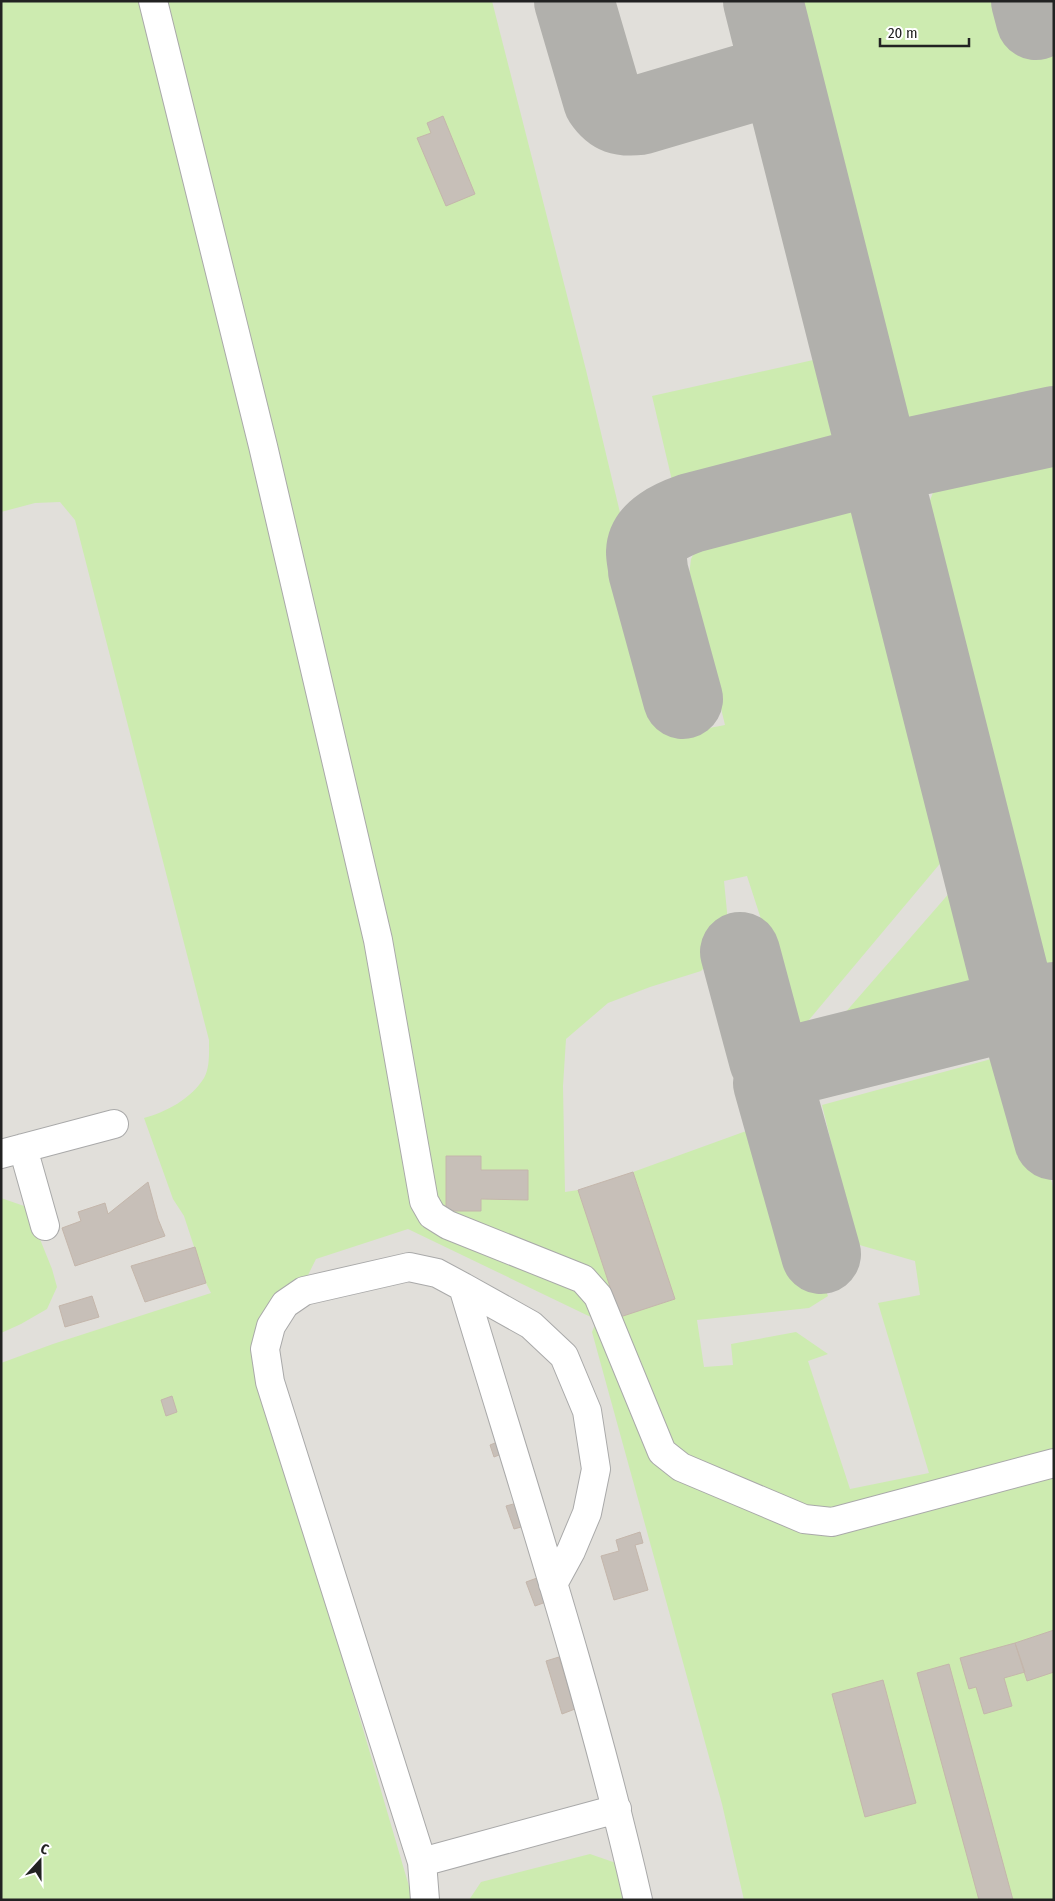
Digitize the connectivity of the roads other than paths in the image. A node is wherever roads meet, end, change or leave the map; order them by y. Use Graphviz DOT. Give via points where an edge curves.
graph roads {
  1 [pos="152,1"];
  2 [pos="114,1124"];
  3 [pos="12,1151"];
  4 [pos="46,1226"];
  5 [pos="463,1287"];
  6 [pos="1054,1463"];
  7 [pos="553,1584"];
  8 [pos="618,1810"];
  9 [pos="422,1862"];
  10 [pos="425,1900"];
  11 [pos="638,1900"];
  1 -- 6 [label="lane" via="263,446 378,940 424,1201 432,1215 448,1225 583,1278 598,1296 662,1452 681,1468 804,1519 832,1522"];
  2 -- 3 [label="lane"];
  3 -- 4 [label="lane"];
  5 -- 7 [label="lane"];
  5 -- 7 [label="lane" via="531,1324 564,1356 587,1411 596,1469 587,1513"];
  5 -- 9 [label="lane" via="437,1273 409,1267 304,1291 285,1304 271,1326 266,1349 270,1382"];
  7 -- 8 [label="lane"];
  8 -- 9 [label="lane"];
  8 -- 11 [label="lane"];
  9 -- 10 [label="lane"];
}
